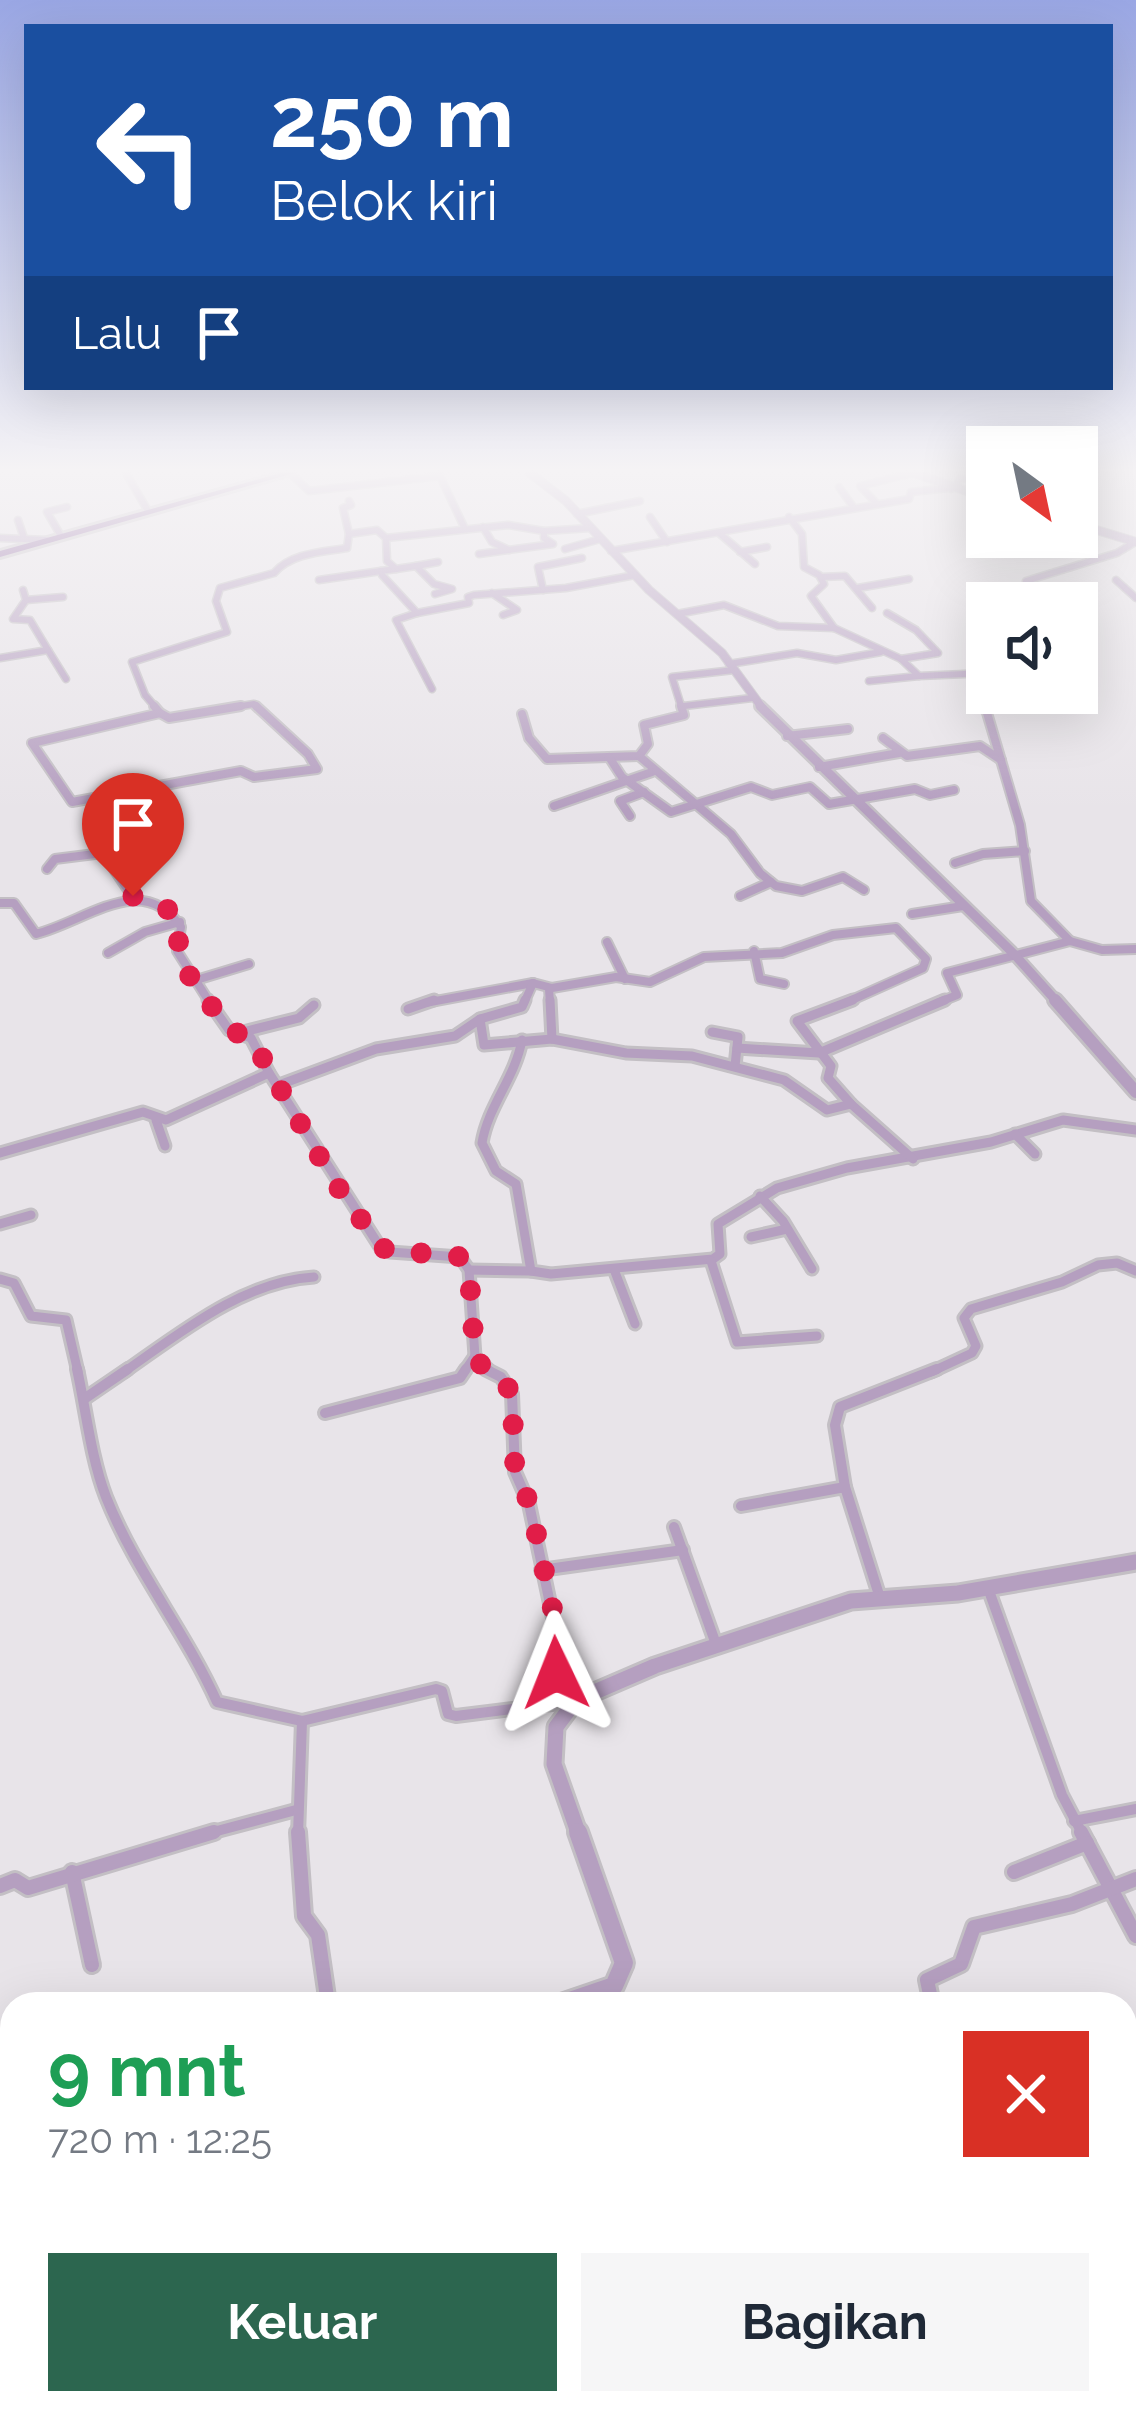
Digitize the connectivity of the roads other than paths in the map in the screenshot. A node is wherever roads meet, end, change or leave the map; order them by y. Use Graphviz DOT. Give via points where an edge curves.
graph roads {
  1 [pos="228,586"];
  2 [pos="394,586"];
  3 [pos="438,586"];
  4 [pos="543,586"];
  5 [pos="571,586"];
  6 [pos="646,586"];
  7 [pos="824,586"];
  8 [pos="855,586"];
  9 [pos="872,586"];
  10 [pos="858,588"];
  11 [pos="23,590"];
  12 [pos="544,590"];
  13 [pos="492,593"];
  14 [pos="435,594"];
  15 [pos="63,597"];
  16 [pos="26,600"];
  17 [pos="872,608"];
  18 [pos="417,613"];
  19 [pos="677,614"];
  20 [pos="887,614"];
  21 [pos="503,615"];
  22 [pos="834,628"];
  23 [pos="47,650"];
  24 [pos="881,652"];
  25 [pos="0,658"];
  26 [pos="901,658"];
  27 [pos="732,667"];
  28 [pos="966,674"];
  29 [pos="919,676"];
  30 [pos="66,679"];
  31 [pos="869,681"];
  32 [pos="432,688"];
  33 [pos="752,698"];
  34 [pos="684,706"];
  35 [pos="160,713"];
  36 [pos="522,714"];
  37 [pos="988,714"];
  38 [pos="848,729"];
  39 [pos="788,736"];
  40 [pos="883,738"];
  41 [pos="899,752"];
  42 [pos="639,756"];
  43 [pos="609,757"];
  44 [pos="1001,760"];
  45 [pos="819,766"];
  46 [pos="652,772"];
  47 [pos="625,779"];
  48 [pos="954,790"];
  49 [pos="644,792"];
  50 [pos="584,795"];
  51 [pos="854,799"];
  52 [pos="554,806"];
  53 [pos="692,806"];
  54 [pos="593,808"];
  55 [pos="630,816"];
  56 [pos="1024,851"];
  57 [pos="955,863"];
  58 [pos="47,869"];
  59 [pos="771,882"];
  60 [pos="864,890"];
  61 [pos="740,896"];
  62 [pos="134,899"];
  63 [pos="0,903"];
  64 [pos="963,906"];
  65 [pos="912,914"];
  66 [pos="179,922"];
  67 [pos="1070,941"];
  68 [pos="607,942"];
  69 [pos="1136,949"];
  70 [pos="754,951"];
  71 [pos="108,953"];
  72 [pos="1014,954"];
  73 [pos="249,964"];
  74 [pos="625,979"];
  75 [pos="193,981"];
  76 [pos="533,983"];
  77 [pos="784,983"];
  78 [pos="548,988"];
  79 [pos="314,1005"];
  80 [pos="408,1009"];
  81 [pos="480,1019"];
  82 [pos="712,1032"];
  83 [pos="242,1033"];
  84 [pos="552,1039"];
  85 [pos="522,1040"];
  86 [pos="737,1048"];
  87 [pos="819,1053"];
  88 [pos="735,1066"];
  89 [pos="269,1073"];
  90 [pos="279,1085"];
  91 [pos="1136,1092"];
  92 [pos="851,1104"];
  93 [pos="156,1120"];
  94 [pos="1136,1130"];
  95 [pos="1015,1134"];
  96 [pos="165,1146"];
  97 [pos="0,1153"];
  98 [pos="1035,1154"];
  99 [pos="914,1159"];
  100 [pos="760,1196"];
  101 [pos="31,1215"];
  102 [pos="0,1225"];
  103 [pos="787,1228"];
  104 [pos="751,1237"];
  105 [pos="711,1261"];
  106 [pos="812,1269"];
  107 [pos="469,1270"];
  108 [pos="531,1271"];
  109 [pos="1136,1271"];
  110 [pos="615,1272"];
  111 [pos="314,1277"];
  112 [pos="0,1279"];
  113 [pos="635,1324"];
  114 [pos="817,1336"];
  115 [pos="475,1356"];
  116 [pos="84,1399"];
  117 [pos="326,1413"];
  118 [pos="844,1486"];
  119 [pos="741,1505"];
  120 [pos="674,1527"];
  121 [pos="683,1550"];
  122 [pos="1136,1562"];
  123 [pos="541,1570"];
  124 [pos="988,1588"];
  125 [pos="880,1598"];
  126 [pos="717,1647"];
  127 [pos="559,1706"];
  128 [pos="302,1721"];
  129 [pos="1136,1809"];
  130 [pos="296,1810"];
  131 [pos="1074,1821"];
  132 [pos="1087,1843"];
  133 [pos="72,1872"];
  134 [pos="1014,1872"];
  135 [pos="1136,1879"];
  136 [pos="0,1886"];
  137 [pos="1109,1889"];
  138 [pos="1136,1936"];
  139 [pos="92,1965"];
  140 [pos="326,1992"];
  141 [pos="604,1992"];
  142 [pos="930,1992"];
  1 -- 35 [label="street" via="217,601 227,632 133,661"];
  2 -- 18 [label="street"];
  3 -- 14 [label="street" via="452,589"];
  4 -- 12 [label="street"];
  5 -- 12 [label="street"];
  6 -- 19 [label="street"];
  7 -- 22 [label="street" via="812,596"];
  8 -- 10 [label="street"];
  9 -- 10 [label="street"];
  10 -- 17 [label="street"];
  11 -- 16 [label="street"];
  12 -- 13 [label="street"];
  13 -- 18 [label="street"];
  13 -- 21 [label="street" via="517,609"];
  15 -- 16 [label="street"];
  16 -- 23 [label="street" via="13,619 30,620"];
  18 -- 32 [label="street" via="396,620"];
  19 -- 22 [label="street" via="724,605 785,628"];
  19 -- 27 [label="street"];
  20 -- 26 [label="street" via="938,651"];
  22 -- 24 [label="street"];
  23 -- 25 [label="street"];
  23 -- 30 [label="street"];
  24 -- 26 [label="street"];
  24 -- 27 [label="street" via="836,661 797,653"];
  26 -- 29 [label="street"];
  27 -- 33 [label="street"];
  27 -- 34 [label="street" via="672,677"];
  28 -- 29 [label="street"];
  29 -- 31 [label="street"];
  33 -- 34 [label="street"];
  33 -- 39 [label="street"];
  34 -- 42 [label="street" via="682,717 644,725 648,744"];
  35 -- 35 [label="street" via="254,704 318,767 282,776 241,771 72,802 32,743"];
  36 -- 43 [label="street" via="548,760"];
  37 -- 44 [label="street"];
  38 -- 39 [label="street"];
  39 -- 45 [label="street"];
  40 -- 41 [label="street"];
  41 -- 44 [label="street" via="980,746"];
  41 -- 45 [label="street"];
  42 -- 43 [label="street"];
  42 -- 46 [label="street"];
  43 -- 47 [label="street"];
  44 -- 56 [label="street"];
  45 -- 51 [label="street"];
  46 -- 47 [label="street"];
  46 -- 53 [label="street"];
  47 -- 49 [label="street"];
  47 -- 50 [label="street"];
  48 -- 51 [label="street"];
  49 -- 53 [label="street" via="670,812"];
  49 -- 55 [label="street" via="620,801"];
  50 -- 52 [label="street"];
  50 -- 54 [label="street"];
  51 -- 53 [label="street" via="827,804 810,788 768,795 751,787"];
  51 -- 64 [label="street"];
  53 -- 59 [label="street" via="729,832"];
  56 -- 57 [label="street"];
  56 -- 67 [label="street" via="1034,908"];
  58 -- 62 [label="street" via="56,859 103,853"];
  59 -- 60 [label="street" via="792,891 843,877"];
  59 -- 61 [label="street"];
  62 -- 63 [label="street" via="37,934 12,902"];
  62 -- 66 [label="street" via="166,906"];
  64 -- 65 [label="street"];
  64 -- 72 [label="street"];
  66 -- 71 [label="street"];
  66 -- 75 [label="street" via="178,958"];
  67 -- 69 [label="street"];
  67 -- 72 [label="street"];
  68 -- 74 [label="street"];
  70 -- 74 [label="street" via="704,957 650,982"];
  70 -- 77 [label="street" via="760,979"];
  70 -- 87 [label="street" via="796,951 833,935 894,928 926,959 911,977 798,1019"];
  72 -- 87 [label="street" via="947,974 957,995"];
  72 -- 91 [label="street"];
  73 -- 75 [label="street"];
  74 -- 78 [label="street"];
  75 -- 83 [label="street" via="229,1030"];
  76 -- 78 [label="street"];
  76 -- 80 [label="street"];
  76 -- 81 [label="street" via="522,1007"];
  78 -- 84 [label="street"];
  79 -- 83 [label="street" via="299,1018"];
  81 -- 85 [label="street" via="484,1045"];
  81 -- 90 [label="street" via="455,1036 376,1049"];
  82 -- 86 [label="street" via="736,1036"];
  83 -- 89 [label="street"];
  84 -- 85 [label="street"];
  84 -- 88 [label="street"];
  85 -- 108 [label="street" via="484,1118 483,1137 497,1173 516,1184"];
  86 -- 87 [label="street"];
  86 -- 88 [label="street"];
  87 -- 92 [label="street"];
  88 -- 92 [label="street" via="784,1080 827,1110"];
  89 -- 90 [label="street"];
  89 -- 93 [label="street"];
  90 -- 107 [label="street" via="380,1246 450,1254"];
  92 -- 99 [label="street"];
  93 -- 96 [label="street"];
  93 -- 97 [label="street" via="127,1115"];
  94 -- 95 [label="street" via="1066,1120"];
  95 -- 98 [label="street"];
  95 -- 99 [label="street"];
  99 -- 100 [label="street" via="842,1168"];
  100 -- 103 [label="street"];
  100 -- 105 [label="street" via="718,1224 721,1253"];
  101 -- 102 [label="street"];
  103 -- 104 [label="street"];
  103 -- 106 [label="street"];
  105 -- 110 [label="street"];
  105 -- 114 [label="street" via="737,1342"];
  107 -- 108 [label="street"];
  107 -- 115 [label="street"];
  108 -- 110 [label="street"];
  109 -- 118 [label="street" via="1098,1265 971,1309 964,1318 972,1353 840,1407"];
  110 -- 113 [label="street"];
  111 -- 116 [label="street" via="291,1276 218,1310"];
  112 -- 116 [label="street" via="14,1283 32,1316 66,1320"];
  115 -- 117 [label="street" via="460,1378"];
  115 -- 123 [label="street" via="512,1394 515,1472 530,1504"];
  116 -- 128 [label="street" via="106,1495 211,1693 224,1706"];
  118 -- 119 [label="street"];
  118 -- 125 [label="street"];
  120 -- 121 [label="street"];
  121 -- 123 [label="street"];
  121 -- 126 [label="street"];
  122 -- 124 [label="street"];
  123 -- 127 [label="street" via="556,1632"];
  124 -- 125 [label="street"];
  124 -- 131 [label="street"];
  125 -- 126 [label="street"];
  126 -- 127 [label="street"];
  127 -- 128 [label="street" via="456,1716 436,1689"];
  127 -- 141 [label="street" via="554,1764 624,1964"];
  128 -- 130 [label="street"];
  129 -- 131 [label="street"];
  130 -- 133 [label="street"];
  130 -- 140 [label="street" via="305,1922 318,1935"];
  131 -- 132 [label="street"];
  132 -- 134 [label="street"];
  132 -- 137 [label="street"];
  133 -- 136 [label="street" via="28,1888 15,1880"];
  133 -- 139 [label="street"];
  135 -- 137 [label="street"];
  137 -- 138 [label="street"];
  137 -- 142 [label="street" via="974,1927 961,1964 927,1980"];
}
